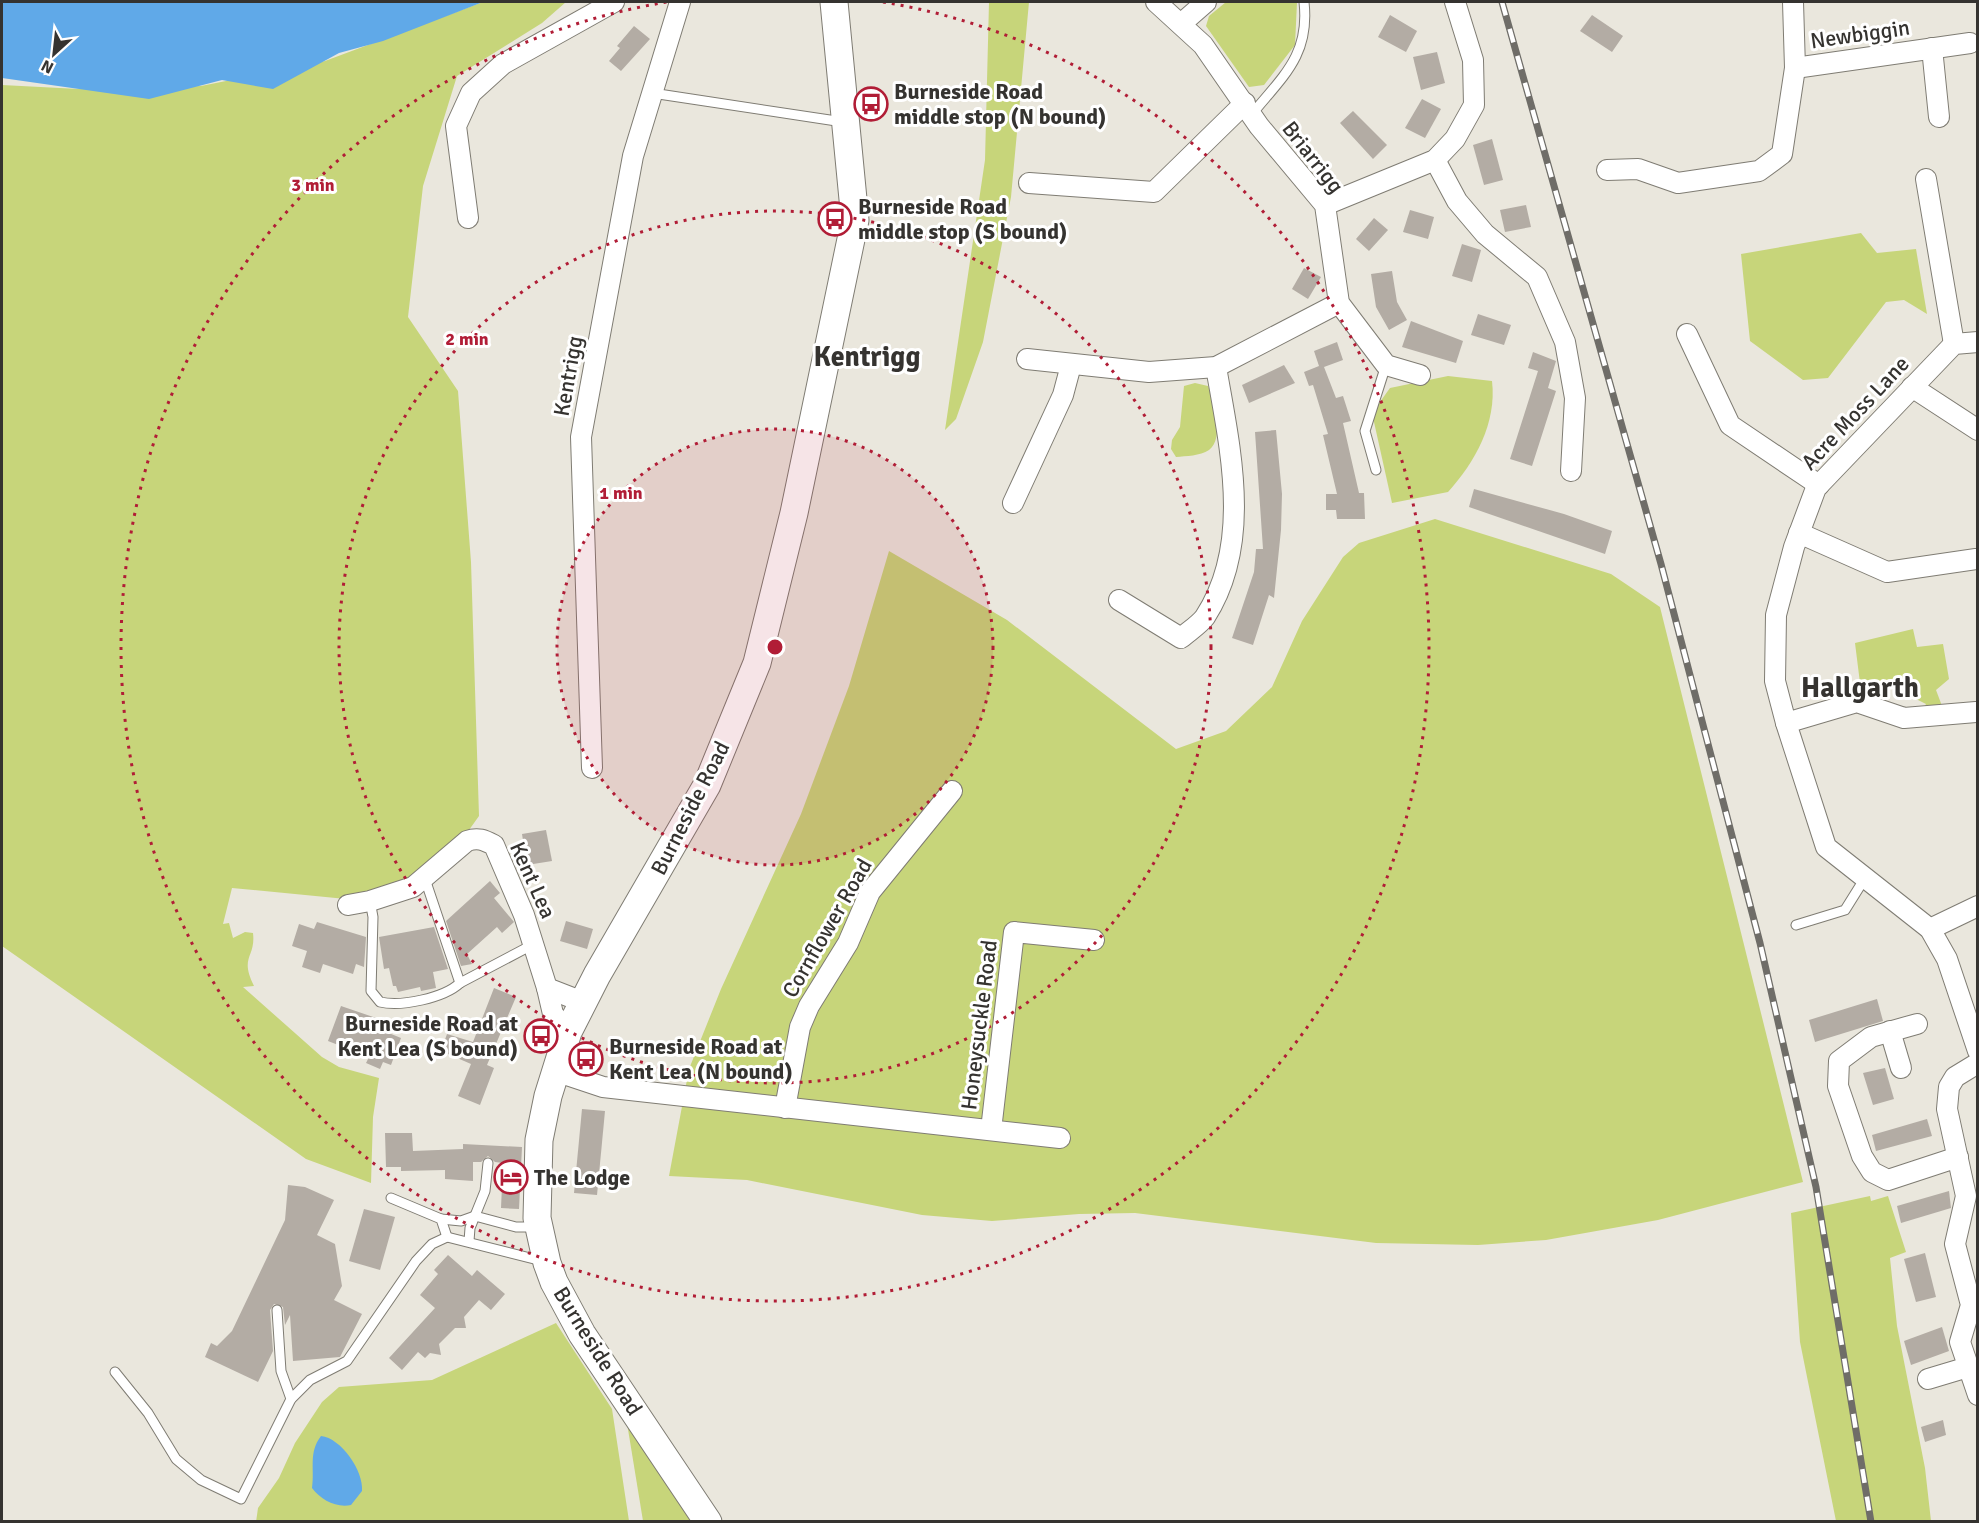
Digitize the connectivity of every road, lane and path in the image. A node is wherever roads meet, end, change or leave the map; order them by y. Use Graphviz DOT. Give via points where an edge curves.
graph roads {
  1 [pos="614,2"];
  2 [pos="680,2"];
  3 [pos="834,2"];
  4 [pos="1156,2"];
  5 [pos="1206,2"];
  6 [pos="1304,2"];
  7 [pos="1455,2"];
  8 [pos="1792,2"];
  9 [pos="1182,23"];
  10 [pos="1970,43"];
  11 [pos="1932,48"];
  12 [pos="1795,68"];
  13 [pos="652,93"];
  14 [pos="1248,109"];
  15 [pos="1939,117"];
  16 [pos="846,122"];
  17 [pos="1435,160"];
  18 [pos="1608,170"];
  19 [pos="1926,179"];
  20 [pos="1029,183"];
  21 [pos="1325,205"];
  22 [pos="468,218"];
  23 [pos="1339,303"];
  24 [pos="1687,334"];
  25 [pos="1977,342"];
  26 [pos="1954,344"];
  27 [pos="1027,359"];
  28 [pos="1071,365"];
  29 [pos="1386,366"];
  30 [pos="1216,367"];
  31 [pos="1419,375"];
  32 [pos="1912,387"];
  33 [pos="1977,430"];
  34 [pos="1376,470"];
  35 [pos="1570,471"];
  36 [pos="1819,485"];
  37 [pos="1013,503"];
  38 [pos="1799,533"];
  39 [pos="1976,559"];
  40 [pos="1119,600"];
  41 [pos="1976,712"];
  42 [pos="1786,723"];
  43 [pos="591,768"];
  44 [pos="952,791"];
  45 [pos="1865,878"];
  46 [pos="425,879"];
  47 [pos="370,901"];
  48 [pos="348,905"];
  49 [pos="1977,906"];
  50 [pos="1796,925"];
  51 [pos="1930,929"];
  52 [pos="1094,940"];
  53 [pos="534,944"];
  54 [pos="460,983"];
  55 [pos="547,988"];
  56 [pos="583,1002"];
  57 [pos="1917,1024"];
  58 [pos="1890,1031"];
  59 [pos="568,1032"];
  60 [pos="1977,1052"];
  61 [pos="1977,1063"];
  62 [pos="1901,1068"];
  63 [pos="555,1071"];
  64 [pos="785,1108"];
  65 [pos="991,1130"];
  66 [pos="1060,1138"];
  67 [pos="1958,1157"];
  68 [pos="488,1163"];
  69 [pos="390,1198"];
  70 [pos="475,1216"];
  71 [pos="441,1219"];
  72 [pos="539,1227"];
  73 [pos="447,1237"];
  74 [pos="469,1241"];
  75 [pos="547,1263"];
  76 [pos="1973,1296"];
  77 [pos="277,1310"];
  78 [pos="1968,1367"];
  79 [pos="115,1372"];
  80 [pos="1928,1379"];
  81 [pos="1977,1395"];
  82 [pos="291,1399"];
  83 [pos="708,1521"];
  1 -- 22 [label="street" via="503,64 471,93 456,126"];
  2 -- 13 [label="street, Kentrigg"];
  3 -- 16 [label="street, Burneside Road"];
  4 -- 9 [label="street, Briarrigg"];
  5 -- 9 [label="street"];
  6 -- 14 [label="lane" via="1302,44 1291,66"];
  7 -- 17 [label="street" via="1473,60 1474,105 1455,138"];
  8 -- 12 [label="street"];
  9 -- 14 [label="street, Briarrigg" via="1203,45"];
  10 -- 11 [label="street, Newbiggin"];
  11 -- 12 [label="street, Newbiggin"];
  11 -- 15 [label="street, Newbiggin"];
  12 -- 18 [label="street" via="1782,154 1759,171 1678,183 1638,169"];
  13 -- 16 [label="lane"];
  13 -- 43 [label="street, Kentrigg" via="633,156 581,437"];
  14 -- 20 [label="street" via="1154,192"];
  14 -- 21 [label="street, Briarrigg"];
  16 -- 56 [label="street, Burneside Road" via="855,220 794,513 757,663 707,785"];
  17 -- 21 [label="street"];
  17 -- 35 [label="street" via="1457,201 1485,234 1538,277 1565,342 1575,398"];
  19 -- 26 [label="street"];
  21 -- 23 [label="street, Briarrigg"];
  23 -- 29 [label="street, Briarrigg"];
  23 -- 30 [label="street"];
  24 -- 36 [label="street" via="1730,425"];
  25 -- 26 [label="street"];
  26 -- 32 [label="street, Acre Moss Lane"];
  27 -- 28 [label="street"];
  28 -- 30 [label="street" via="1149,372"];
  28 -- 37 [label="street" via="1063,395"];
  29 -- 31 [label="street"];
  29 -- 34 [label="lane" via="1365,430"];
  30 -- 40 [label="street" via="1233,464 1233,543 1220,589 1203,619 1181,638"];
  32 -- 33 [label="street"];
  32 -- 36 [label="street, Acre Moss Lane"];
  36 -- 38 [label="street, Acre Moss Lane"];
  38 -- 39 [label="street" via="1887,572"];
  38 -- 42 [label="street, Acre Moss Lane" via="1776,615 1775,681"];
  41 -- 42 [label="street" via="1905,718 1857,702"];
  42 -- 45 [label="street, Acre Moss Lane" via="1826,847"];
  44 -- 64 [label="street, Cornflower Road" via="870,892 848,943 809,1005 800,1027"];
  45 -- 50 [label="lane" via="1845,910"];
  45 -- 51 [label="street, Acre Moss Lane"];
  46 -- 47 [label="street, Kent Lea"];
  46 -- 53 [label="street, Kent Lea" via="467,842 476,838 494,845"];
  46 -- 54 [label="lane"];
  47 -- 48 [label="street, Kent Lea"];
  47 -- 54 [label="lane" via="374,997 380,1002 397,1004 452,991"];
  49 -- 51 [label="street"];
  51 -- 60 [label="street, Acre Moss Lane" via="1947,959"];
  52 -- 65 [label="street, Honeysuckle Road" via="1014,932"];
  53 -- 54 [label="lane"];
  53 -- 55 [label="street, Kent Lea"];
  55 -- 56 [label="street"];
  55 -- 59 [label="street, Kent Lea" via="553,1014"];
  56 -- 59 [label="street, Burneside Road"];
  57 -- 58 [label="street"];
  58 -- 62 [label="street"];
  58 -- 67 [label="street" via="1870,1037 1839,1061 1838,1086 1862,1156 1872,1172 1888,1179"];
  59 -- 63 [label="street, Burneside Road"];
  61 -- 67 [label="street" via="1955,1077 1949,1087 1947,1109"];
  63 -- 64 [label="street" via="603,1087"];
  63 -- 72 [label="street, Burneside Road" via="539,1140"];
  64 -- 65 [label="street"];
  65 -- 66 [label="street"];
  67 -- 76 [label="street" via="1966,1196 1955,1244"];
  68 -- 70 [label="lane" via="485,1191"];
  69 -- 71 [label="lane"];
  70 -- 71 [label="lane" via="461,1221"];
  70 -- 72 [label="lane" via="516,1227"];
  70 -- 74 [label="lane"];
  71 -- 73 [label="lane"];
  72 -- 75 [label="street, Burneside Road"];
  73 -- 74 [label="lane"];
  73 -- 82 [label="lane" via="432,1244 416,1261 347,1361 310,1380"];
  74 -- 75 [label="lane"];
  75 -- 83 [label="street, Burneside Road" via="582,1334"];
  76 -- 78 [label="street" via="1960,1342"];
  77 -- 82 [label="lane" via="281,1371"];
  78 -- 80 [label="street"];
  78 -- 81 [label="street"];
  79 -- 82 [label="lane" via="148,1413 176,1459 201,1480 241,1499"];
}
